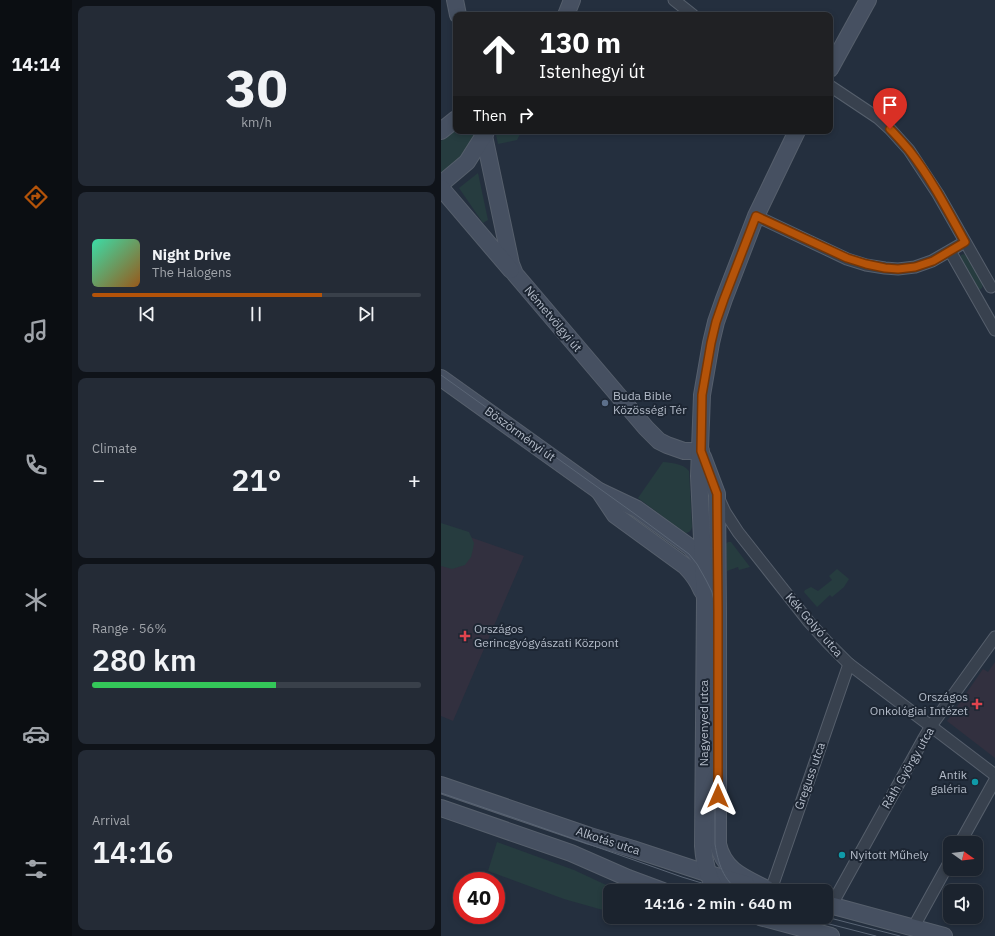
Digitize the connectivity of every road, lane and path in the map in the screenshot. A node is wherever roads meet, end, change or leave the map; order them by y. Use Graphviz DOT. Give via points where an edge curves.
graph roads {
  1 [pos="455,0"];
  2 [pos="572,0"];
  3 [pos="674,0"];
  4 [pos="868,0"];
  5 [pos="457,12"];
  6 [pos="567,12"];
  7 [pos="689,12"];
  8 [pos="833,64"];
  9 [pos="833,88"];
  10 [pos="453,121"];
  11 [pos="441,131"];
  12 [pos="484,134"];
  13 [pos="485,134"];
  14 [pos="795,134"];
  15 [pos="441,184"];
  16 [pos="441,188"];
  17 [pos="756,216"];
  18 [pos="965,242"];
  19 [pos="950,251"];
  20 [pos="515,274"];
  21 [pos="993,286"];
  22 [pos="975,296"];
  23 [pos="995,330"];
  24 [pos="441,378"];
  25 [pos="701,451"];
  26 [pos="599,491"];
  27 [pos="717,494"];
  28 [pos="701,534"];
  29 [pos="684,542"];
  30 [pos="702,562"];
  31 [pos="705,600"];
  32 [pos="718,610"];
  33 [pos="995,638"];
  34 [pos="849,664"];
  35 [pos="931,726"];
  36 [pos="995,775"];
  37 [pos="995,780"];
  38 [pos="441,785"];
  39 [pos="441,808"];
  40 [pos="964,836"];
  41 [pos="709,874"];
  42 [pos="943,874"];
  43 [pos="644,884"];
  44 [pos="712,884"];
  45 [pos="748,884"];
  46 [pos="759,884"];
  47 [pos="774,884"];
  48 [pos="833,898"];
  49 [pos="833,906"];
  50 [pos="786,924"];
  51 [pos="913,928"];
  52 [pos="831,936"];
  53 [pos="944,936"];
  1 -- 5 [label="street"];
  2 -- 6 [label="street"];
  3 -- 7 [label="street"];
  4 -- 8 [label="street"];
  9 -- 18 [label="street" via="878,118 909,150"];
  10 -- 11 [label="street"];
  12 -- 15 [label="street" via="467,162"];
  13 -- 20 [label="street, Németvölgyi út"];
  14 -- 17 [label="street, Nagyenyed utca"];
  16 -- 20 [label="street"];
  17 -- 19 [label="street" via="847,258 879,267 915,267 933,261"];
  17 -- 25 [label="street, Nagyenyed utca" via="724,299 711,343 702,395"];
  18 -- 19 [label="street"];
  18 -- 21 [label="street"];
  19 -- 22 [label="street"];
  20 -- 25 [label="street, Németvölgyi út" via="659,441 683,451"];
  21 -- 22 [label="street"];
  22 -- 23 [label="street"];
  24 -- 26 [label="street, Böszörményi út"];
  25 -- 27 [label="street"];
  25 -- 28 [label="street, Nagyenyed utca"];
  26 -- 29 [label="street, Böszörményi út" via="637,509"];
  26 -- 31 [label="street, Böszörményi út" via="615,515 693,574"];
  27 -- 32 [label="street"];
  27 -- 34 [label="street, Kék Golyó utca" via="738,532 809,622"];
  28 -- 29 [label="street" via="698,541 693,544"];
  28 -- 30 [label="street, Nagyenyed utca"];
  29 -- 30 [label="street, Böszörményi út"];
  30 -- 31 [label="street, Nagyenyed utca"];
  30 -- 32 [label="street, Böszörményi út" via="714,584"];
  31 -- 41 [label="street, Nagyenyed utca" via="703,846"];
  32 -- 46 [label="street, Nagyenyed utca" via="718,844 720,853 733,870"];
  33 -- 35 [label="street, Ráth György utca"];
  34 -- 35 [label="street, Kék Golyó utca"];
  34 -- 47 [label="street, Greguss utca"];
  35 -- 36 [label="street, Kék Golyó utca"];
  35 -- 48 [label="street, Ráth György utca"];
  37 -- 40 [label="street"];
  38 -- 41 [label="street, Alkotás utca"];
  39 -- 43 [label="street, Alkotás utca" via="571,853"];
  41 -- 44 [label="street, Nagyenyed utca"];
  41 -- 45 [label="street, Alkotás utca"];
  42 -- 51 [label="street"];
  49 -- 51 [label="street"];
  50 -- 52 [label="street"];
  51 -- 53 [label="street"];
}
